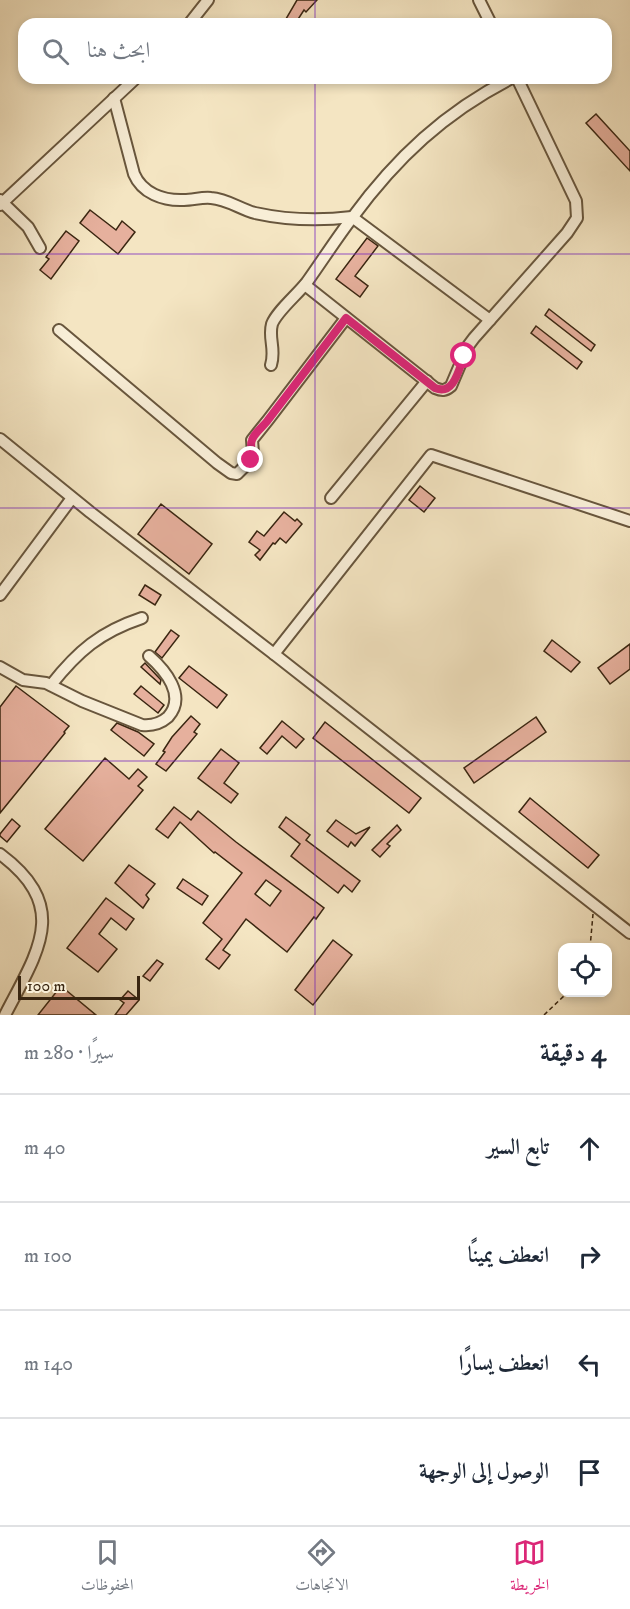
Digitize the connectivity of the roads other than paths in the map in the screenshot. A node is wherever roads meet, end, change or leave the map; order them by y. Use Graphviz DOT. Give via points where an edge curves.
graph roads {
  1 [pos="208,0"];
  2 [pos="479,0"];
  3 [pos="194,18"];
  4 [pos="488,18"];
  5 [pos="129,84"];
  6 [pos="501,84"];
  7 [pos="520,84"];
  8 [pos="114,98"];
  9 [pos="1,202"];
  10 [pos="352,217"];
  11 [pos="40,248"];
  12 [pos="305,285"];
  13 [pos="346,318"];
  14 [pos="490,320"];
  15 [pos="59,330"];
  16 [pos="271,365"];
  17 [pos="427,381"];
  18 [pos="0,440"];
  19 [pos="72,498"];
  20 [pos="331,498"];
  21 [pos="630,521"];
  22 [pos="0,595"];
  23 [pos="142,618"];
  24 [pos="274,654"];
  25 [pos="149,656"];
  26 [pos="0,667"];
  27 [pos="51,685"];
  28 [pos="0,854"];
  29 [pos="630,933"];
  30 [pos="5,1015"];
  1 -- 3 [label="street"];
  2 -- 4 [label="street"];
  5 -- 8 [label="street"];
  6 -- 10 [label="street" via="471,100 431,131"];
  7 -- 14 [label="street" via="576,201 577,218"];
  8 -- 9 [label="street"];
  8 -- 10 [label="street" via="134,174 145,190 179,200 211,198 255,213 300,219"];
  9 -- 11 [label="street" via="28,227"];
  10 -- 12 [label="street"];
  10 -- 14 [label="street"];
  12 -- 13 [label="street"];
  12 -- 16 [label="street" via="273,323"];
  13 -- 15 [label="street" via="255,435 251,460 237,474 217,463"];
  13 -- 17 [label="street"];
  14 -- 17 [label="street" via="468,346 451,386 440,390"];
  17 -- 20 [label="street"];
  18 -- 19 [label="street"];
  19 -- 22 [label="street"];
  19 -- 24 [label="street"];
  21 -- 24 [label="street" via="431,455"];
  23 -- 27 [label="street" via="92,642"];
  24 -- 29 [label="street"];
  25 -- 27 [label="street" via="167,675 176,701 169,715 157,724 142,724"];
  26 -- 27 [label="street" via="23,680"];
  28 -- 30 [label="street" via="28,879 42,905 37,952"];
}
